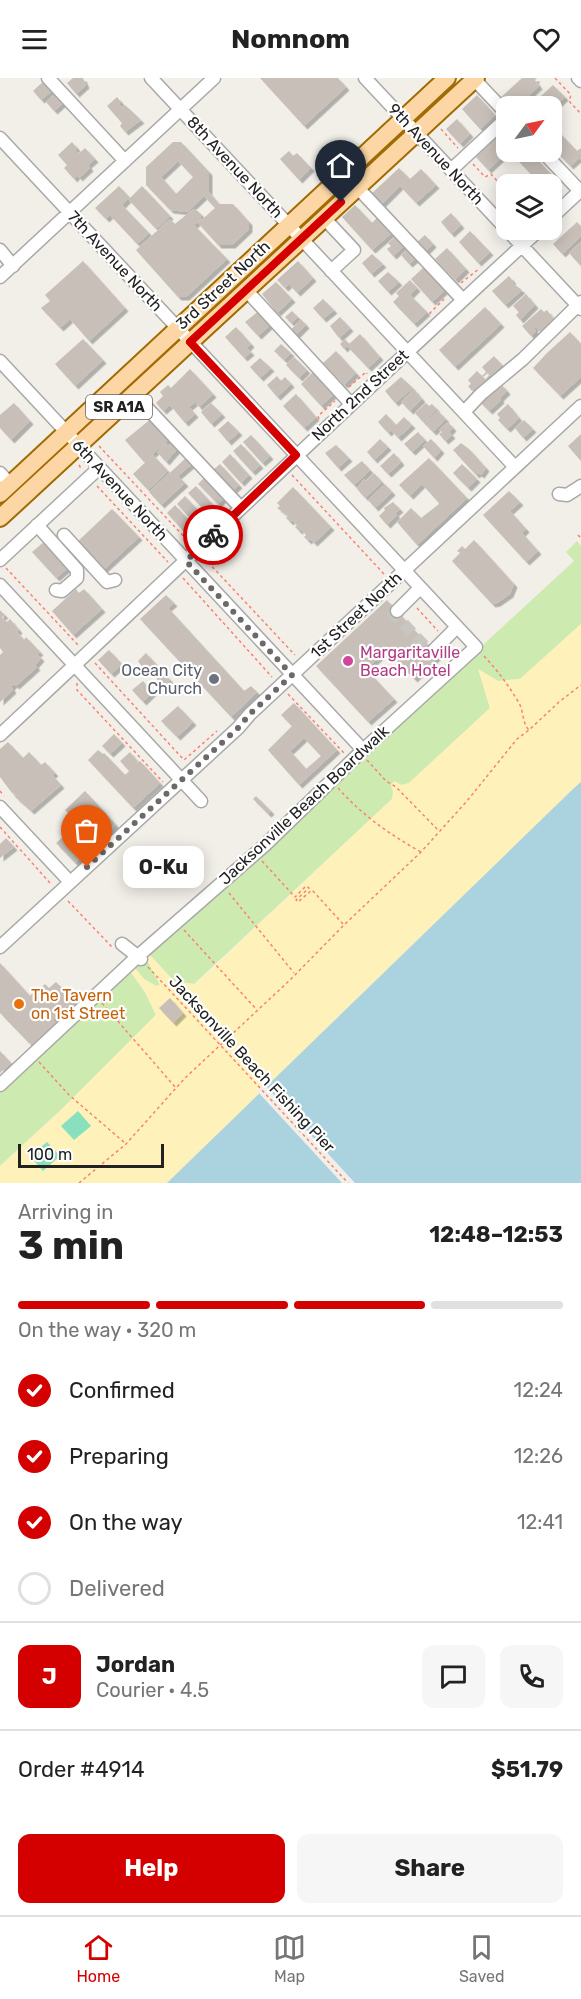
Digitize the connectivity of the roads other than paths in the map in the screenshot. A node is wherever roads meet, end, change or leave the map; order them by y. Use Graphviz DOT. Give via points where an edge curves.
graph roads {
  1 [pos="48,78"];
  2 [pos="151,78"];
  3 [pos="214,78"];
  4 [pos="365,78"];
  5 [pos="447,78"];
  6 [pos="475,79"];
  7 [pos="496,103"];
  8 [pos="181,110"];
  9 [pos="403,119"];
  10 [pos="496,127"];
  11 [pos="416,132"];
  12 [pos="0,138"];
  13 [pos="125,161"];
  14 [pos="553,162"];
  15 [pos="451,170"];
  16 [pos="357,187"];
  17 [pos="581,191"];
  18 [pos="562,208"];
  19 [pos="70,212"];
  20 [pos="324,218"];
  21 [pos="288,224"];
  22 [pos="301,239"];
  23 [pos="528,240"];
  24 [pos="522,245"];
  25 [pos="0,250"];
  26 [pos="13,266"];
  27 [pos="331,272"];
  28 [pos="0,277"];
  29 [pos="246,290"];
  30 [pos="463,300"];
  31 [pos="580,305"];
  32 [pos="177,328"];
  33 [pos="190,342"];
  34 [pos="408,352"];
  35 [pos="0,361"];
  36 [pos="134,394"];
  37 [pos="351,404"];
  38 [pos="581,406"];
  39 [pos="464,412"];
  40 [pos="66,431"];
  41 [pos="78,445"];
  42 [pos="296,455"];
  43 [pos="514,467"];
  44 [pos="99,468"];
  45 [pos="3,484"];
  46 [pos="581,486"];
  47 [pos="559,494"];
  48 [pos="241,508"];
  49 [pos="0,518"];
  50 [pos="37,525"];
  51 [pos="64,535"];
  52 [pos="0,560"];
  53 [pos="186,561"];
  54 [pos="400,567"];
  55 [pos="115,580"];
  56 [pos="0,585"];
  57 [pos="420,588"];
  58 [pos="56,590"];
  59 [pos="397,611"];
  60 [pos="457,627"];
  61 [pos="476,647"];
  62 [pos="433,651"];
  63 [pos="71,668"];
  64 [pos="288,671"];
  65 [pos="0,735"];
  66 [pos="358,755"];
  67 [pos="182,780"];
  68 [pos="201,801"];
  69 [pos="0,807"];
  70 [pos="70,882"];
  71 [pos="117,946"];
  72 [pos="0,947"];
  73 [pos="140,958"];
  74 [pos="0,1085"];
  1 -- 13 [label="street"];
  2 -- 8 [label="street, 8th Avenue North"];
  3 -- 8 [label="street"];
  4 -- 9 [label="street, 9th Avenue North"];
  5 -- 9 [label="main road, 3rd Street North / SR A1A"];
  6 -- 7 [label="street"];
  6 -- 11 [label="main road, 3rd Street North / SR A1A"];
  8 -- 13 [label="street"];
  8 -- 21 [label="street, 8th Avenue North"];
  9 -- 11 [label="street, 9th Avenue North"];
  9 -- 21 [label="main road, 3rd Street North / SR A1A"];
  10 -- 15 [label="street"];
  11 -- 15 [label="street, 9th Avenue North"];
  11 -- 16 [label="main road, 3rd Street North / SR A1A"];
  12 -- 19 [label="street, 7th Avenue North"];
  13 -- 19 [label="street"];
  14 -- 17 [label="street"];
  15 -- 24 [label="street, 9th Avenue North"];
  16 -- 20 [label="main road, 3rd Street North / SR A1A"];
  16 -- 30 [label="street"];
  17 -- 18 [label="street"];
  19 -- 26 [label="street"];
  19 -- 32 [label="street, 7th Avenue North"];
  20 -- 22 [label="main road, 3rd Street North / SR A1A"];
  20 -- 27 [label="street" via="354,250"];
  21 -- 22 [label="street, 8th Avenue North"];
  21 -- 32 [label="main road, 3rd Street North / SR A1A"];
  22 -- 27 [label="street, 8th Avenue North"];
  22 -- 29 [label="main road, 3rd Street North / SR A1A"];
  23 -- 24 [label="street, North 2nd Street"];
  24 -- 30 [label="street, North 2nd Street"];
  24 -- 31 [label="street, 9th Avenue North"];
  25 -- 26 [label="street"];
  26 -- 28 [label="street"];
  27 -- 34 [label="street, 8th Avenue North"];
  29 -- 33 [label="main road, 3rd Street North / SR A1A"];
  29 -- 37 [label="street"];
  30 -- 34 [label="street, North 2nd Street"];
  31 -- 39 [label="street"];
  32 -- 33 [label="street, 7th Avenue North"];
  32 -- 40 [label="main road, 3rd Street North / SR A1A"];
  33 -- 36 [label="main road, 3rd Street North / SR A1A"];
  33 -- 42 [label="street, 7th Avenue North"];
  34 -- 37 [label="street, North 2nd Street"];
  34 -- 39 [label="street, 8th Avenue North"];
  35 -- 40 [label="street, 6th Avenue North"];
  36 -- 41 [label="main road, 3rd Street North / SR A1A"];
  36 -- 48 [label="street"];
  37 -- 42 [label="street, North 2nd Street"];
  38 -- 43 [label="street, 1st Street North"];
  39 -- 43 [label="street, 8th Avenue North"];
  40 -- 41 [label="street, 6th Avenue North"];
  40 -- 45 [label="main road, 3rd Street North / SR A1A"];
  41 -- 44 [label="street, 6th Avenue North"];
  41 -- 49 [label="main road, 3rd Street North / SR A1A"];
  42 -- 48 [label="street, North 2nd Street"];
  42 -- 54 [label="street, 7th Avenue North"];
  43 -- 54 [label="street, 1st Street North"];
  44 -- 50 [label="street"];
  44 -- 53 [label="street, 6th Avenue North"];
  46 -- 47 [label="street" via="567,495"];
  48 -- 53 [label="street, North 2nd Street"];
  50 -- 52 [label="street"];
  50 -- 58 [label="street" via="78,570 77,578 62,591"];
  51 -- 55 [label="street" via="107,582"];
  53 -- 63 [label="street, North 2nd Street"];
  53 -- 64 [label="street, 6th Avenue North"];
  54 -- 57 [label="street, 7th Avenue North"];
  54 -- 64 [label="street, 1st Street North"];
  56 -- 63 [label="street"];
  57 -- 59 [label="street"];
  57 -- 60 [label="street, 7th Avenue North"];
  60 -- 61 [label="street, 7th Avenue North"];
  60 -- 62 [label="street"];
  61 -- 66 [label="street, Jacksonville Beach Boardwalk"];
  63 -- 65 [label="street, North 2nd Street"];
  63 -- 67 [label="street"];
  64 -- 66 [label="street, 6th Avenue North"];
  64 -- 67 [label="street, 1st Street North" via="279,687"];
  66 -- 73 [label="street, Jacksonville Beach Boardwalk"];
  67 -- 68 [label="street"];
  67 -- 70 [label="street, 1st Street North"];
  69 -- 70 [label="street"];
  70 -- 72 [label="street, 1st Street North" via="55,889"];
  71 -- 73 [label="street"];
  73 -- 74 [label="street, Jacksonville Beach Boardwalk"];
}
